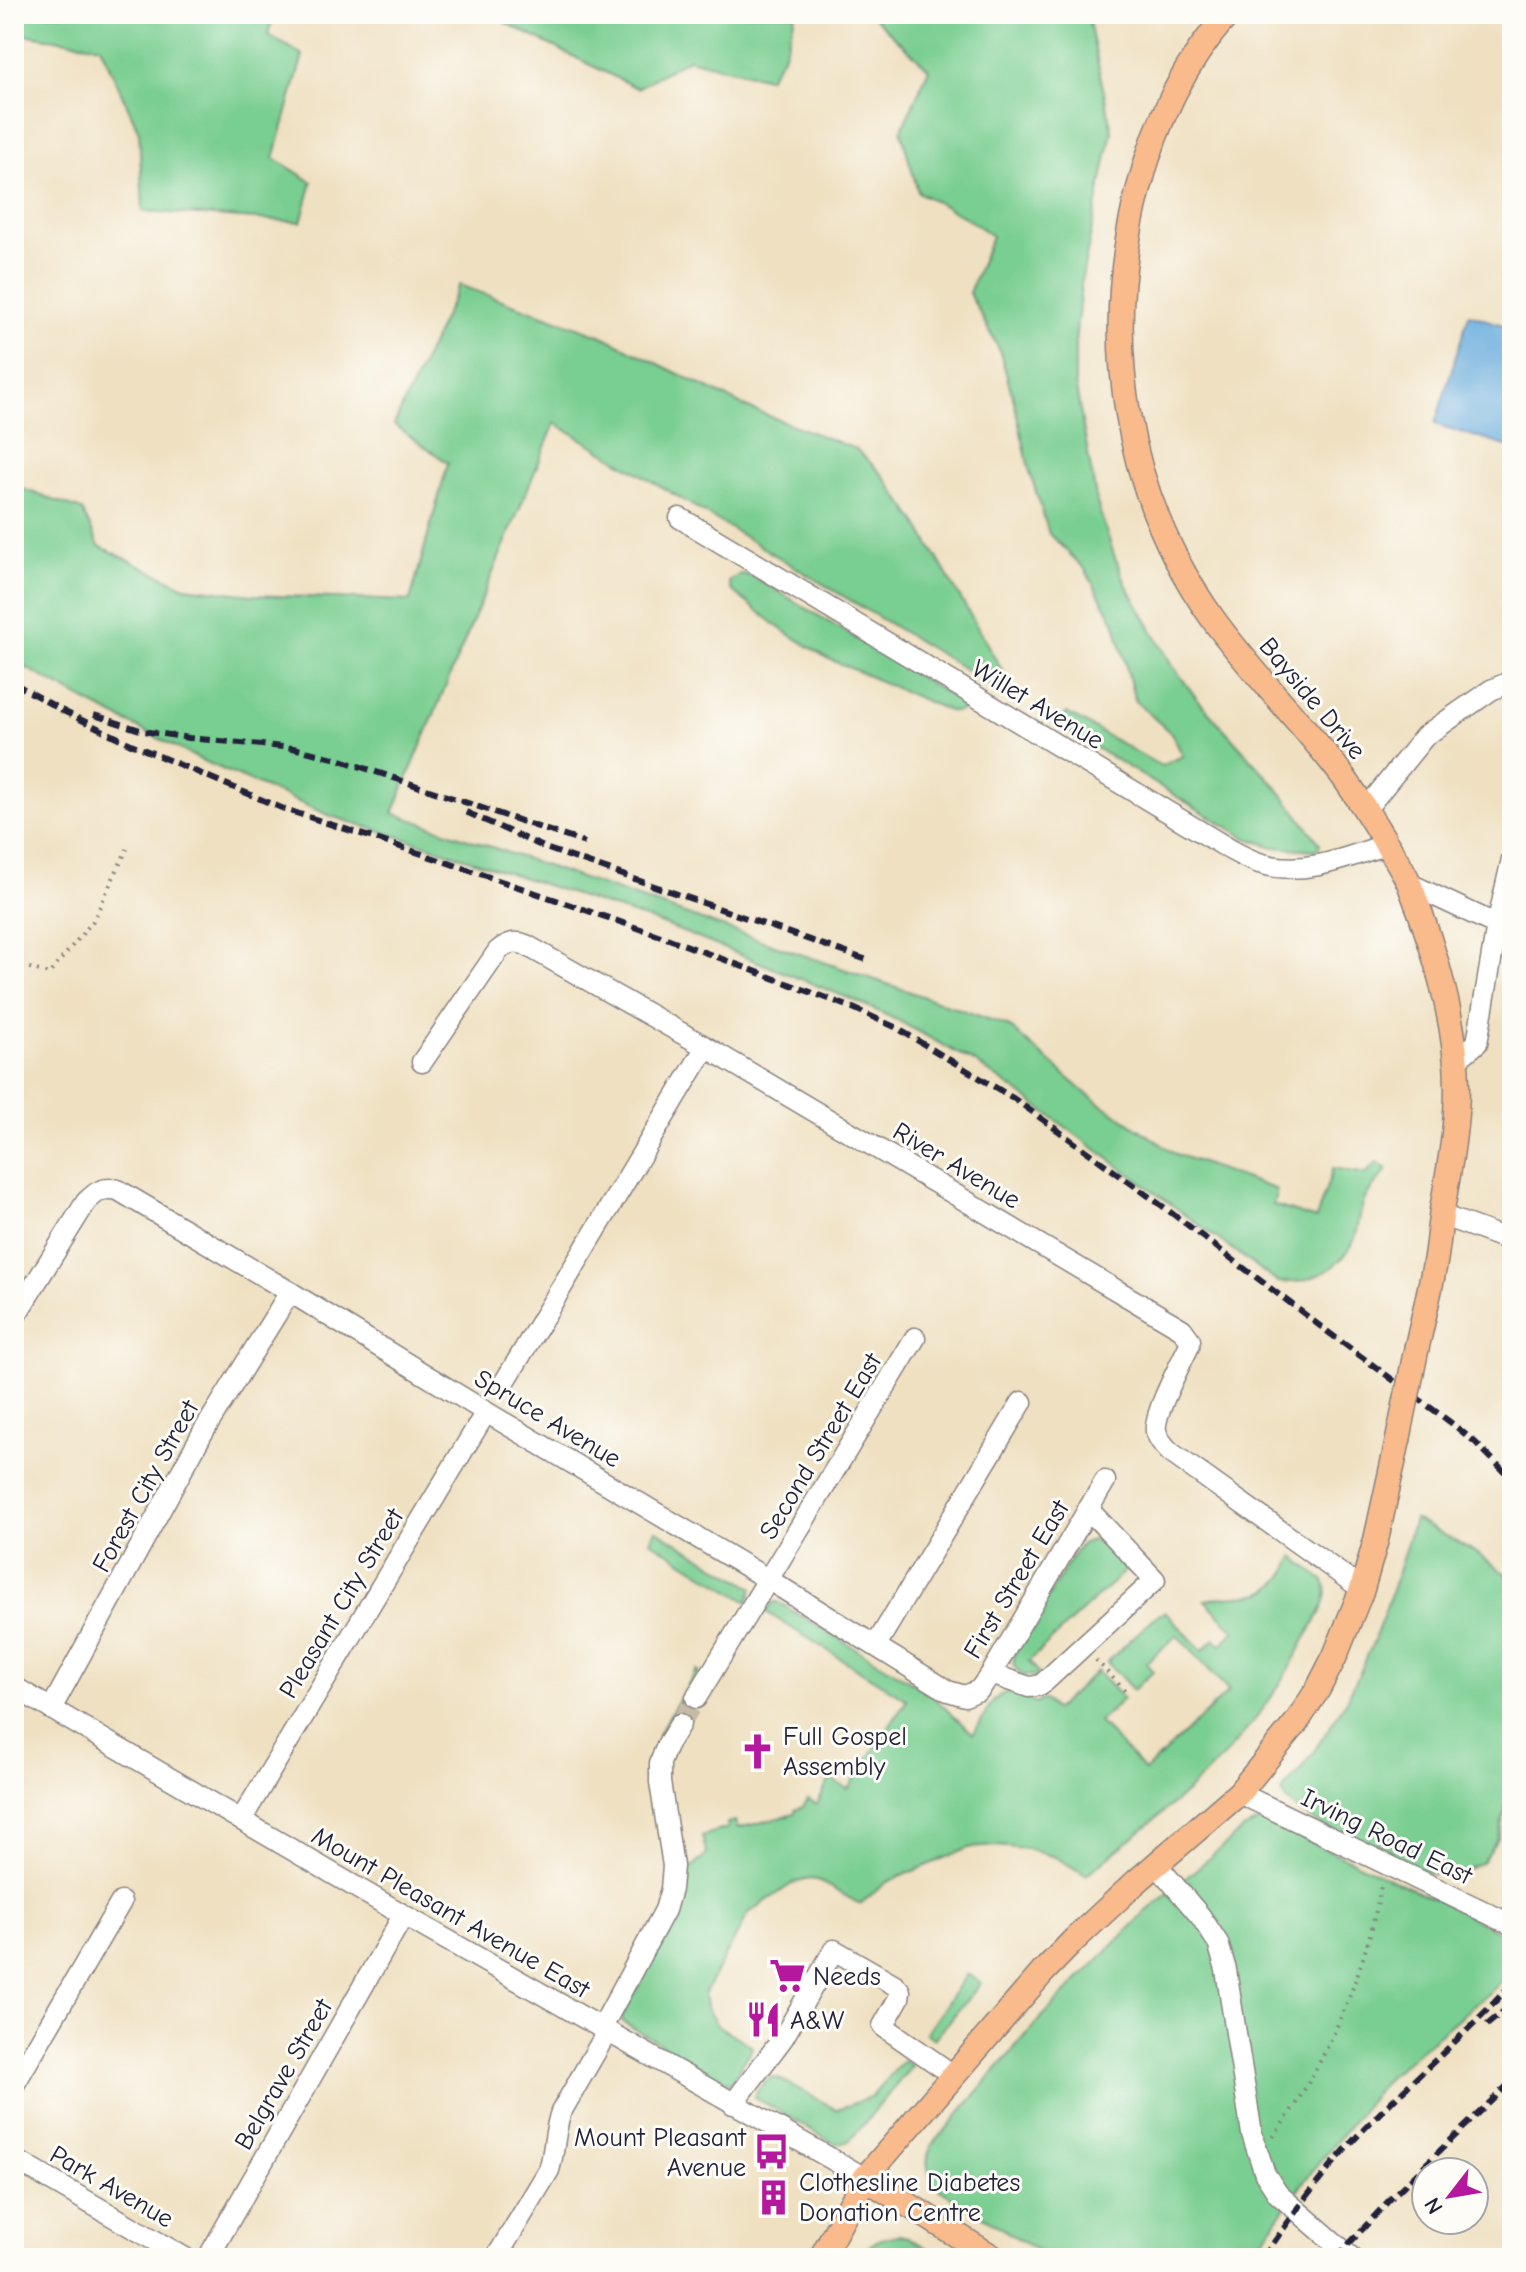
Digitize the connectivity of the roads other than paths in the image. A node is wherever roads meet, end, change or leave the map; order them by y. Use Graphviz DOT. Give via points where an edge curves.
graph roads {
  1 [pos="1228,14"];
  2 [pos="680,518"];
  3 [pos="1512,681"];
  4 [pos="1366,809"];
  5 [pos="1387,844"];
  6 [pos="1512,859"];
  7 [pos="1410,884"];
  8 [pos="1497,925"];
  9 [pos="706,1047"];
  10 [pos="1455,1061"];
  11 [pos="422,1062"];
  12 [pos="1441,1215"];
  13 [pos="1512,1241"];
  14 [pos="290,1292"];
  15 [pos="14,1318"];
  16 [pos="915,1338"];
  17 [pos="504,1383"];
  18 [pos="1022,1402"];
  19 [pos="486,1412"];
  20 [pos="1105,1481"];
  21 [pos="1088,1509"];
  22 [pos="769,1580"];
  23 [pos="1362,1589"];
  24 [pos="876,1645"];
  25 [pos="991,1674"];
  26 [pos="14,1687"];
  27 [pos="965,1696"];
  28 [pos="696,1698"];
  29 [pos="51,1709"];
  30 [pos="680,1724"];
  31 [pos="1239,1793"];
  32 [pos="241,1820"];
  33 [pos="1157,1865"];
  34 [pos="121,1902"];
  35 [pos="403,1916"];
  36 [pos="1512,1925"];
  37 [pos="604,2030"];
  38 [pos="953,2075"];
  39 [pos="14,2085"];
  40 [pos="733,2104"];
  41 [pos="14,2159"];
  42 [pos="865,2178"];
  43 [pos="185,2258"];
  44 [pos="208,2258"];
  45 [pos="496,2258"];
  46 [pos="821,2258"];
  47 [pos="994,2258"];
  48 [pos="1352,2258"];
  1 -- 4 [label="main road, Bayside Drive" via="1195,57 1167,107 1133,211 1120,305 1126,406 1153,506 1197,594"];
  2 -- 5 [label="street, Willet Avenue" via="1259,863 1286,869 1324,865"];
  3 -- 4 [label="street" via="1425,736"];
  4 -- 5 [label="main road, Bayside Drive"];
  5 -- 7 [label="main road, Bayside Drive"];
  6 -- 8 [label="street"];
  7 -- 8 [label="street"];
  7 -- 10 [label="main road, Bayside Drive" via="1434,954"];
  8 -- 10 [label="street" via="1477,1043"];
  9 -- 11 [label="street, River Avenue" via="526,945 513,943 498,951"];
  9 -- 17 [label="street"];
  9 -- 23 [label="street, River Avenue" via="1182,1329 1189,1346 1157,1416 1159,1439"];
  10 -- 12 [label="main road, Bayside Drive" via="1454,1133"];
  12 -- 13 [label="street"];
  12 -- 23 [label="main road, Bayside Drive, bridge" via="1435,1265"];
  14 -- 15 [label="street, Spruce Avenue" via="118,1190 102,1189 86,1202"];
  14 -- 19 [label="street, Spruce Avenue"];
  14 -- 29 [label="street, Forest City Street" via="202,1434"];
  16 -- 22 [label="street, Second Street East"];
  18 -- 24 [label="street"];
  19 -- 22 [label="street, Spruce Avenue"];
  19 -- 32 [label="street, Pleasant City Street"];
  20 -- 21 [label="street, First Street East"];
  21 -- 25 [label="street, First Street East"];
  21 -- 25 [label="street" via="1155,1580 1041,1685 1029,1687"];
  22 -- 24 [label="street, Spruce Avenue"];
  22 -- 28 [label="street, Second Street East"];
  23 -- 31 [label="main road, Bayside Drive" via="1318,1689"];
  24 -- 27 [label="street, Spruce Avenue" via="948,1691"];
  25 -- 27 [label="street, First Street East" via="979,1690"];
  26 -- 29 [label="street, Mount Pleasant Avenue East"];
  29 -- 32 [label="street, Mount Pleasant Avenue East"];
  30 -- 37 [label="street" via="660,1763 671,1889"];
  31 -- 33 [label="main road, Bayside Drive"];
  31 -- 36 [label="street, Irving Road East"];
  32 -- 35 [label="street, Mount Pleasant Avenue East"];
  33 -- 38 [label="main road, Bayside Drive" via="1075,1939"];
  33 -- 48 [label="street" via="1218,1943 1252,2134 1271,2185"];
  34 -- 39 [label="street"];
  35 -- 37 [label="street, Mount Pleasant Avenue East"];
  35 -- 44 [label="street, Belgrave Street"];
  37 -- 40 [label="street, Mount Pleasant Avenue East"];
  37 -- 45 [label="street" via="561,2112 549,2170"];
  38 -- 40 [label="street" via="883,2026 899,1998 895,1985 834,1950 783,2038"];
  38 -- 42 [label="main road, Bayside Drive"];
  40 -- 42 [label="street, Mount Pleasant Avenue East"];
  41 -- 43 [label="street, Park Avenue"];
  42 -- 46 [label="main road, Bayside Drive"];
  42 -- 47 [label="main road"];
}
